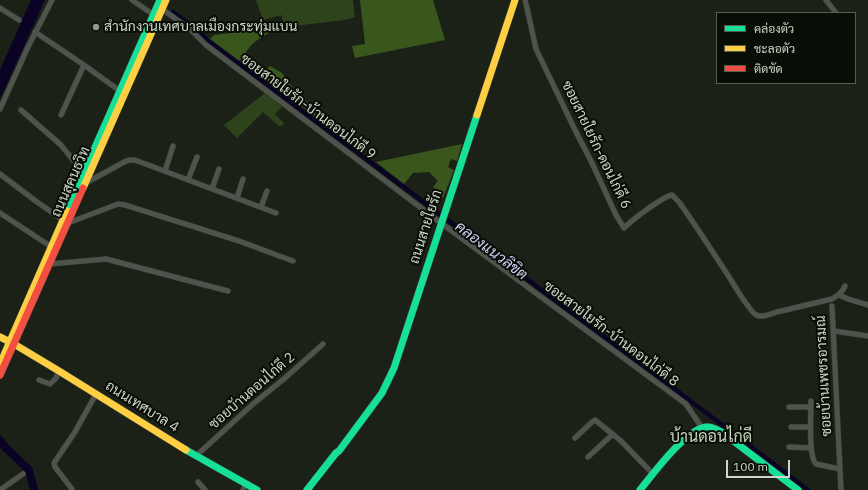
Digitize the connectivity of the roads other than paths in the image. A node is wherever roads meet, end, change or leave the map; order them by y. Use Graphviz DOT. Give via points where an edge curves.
graph roads {
  1 [pos="52,0"];
  2 [pos="132,0"];
  3 [pos="160,0"];
  4 [pos="166,0"];
  5 [pos="515,0"];
  6 [pos="525,0"];
  7 [pos="826,0"];
  8 [pos="0,8"];
  9 [pos="162,9"];
  10 [pos="835,12"];
  11 [pos="154,15"];
  12 [pos="19,20"];
  13 [pos="35,32"];
  14 [pos="84,65"];
  15 [pos="120,92"];
  16 [pos="0,109"];
  17 [pos="21,110"];
  18 [pos="62,115"];
  19 [pos="173,146"];
  20 [pos="196,157"];
  21 [pos="219,169"];
  22 [pos="165,171"];
  23 [pos="85,172"];
  24 [pos="0,174"];
  25 [pos="243,179"];
  26 [pos="188,180"];
  27 [pos="82,185"];
  28 [pos="212,188"];
  29 [pos="267,191"];
  30 [pos="237,198"];
  31 [pos="261,207"];
  32 [pos="0,212"];
  33 [pos="276,213"];
  34 [pos="442,219"];
  35 [pos="66,222"];
  36 [pos="54,248"];
  37 [pos="293,261"];
  38 [pos="50,264"];
  39 [pos="844,286"];
  40 [pos="228,291"];
  41 [pos="840,295"];
  42 [pos="868,305"];
  43 [pos="832,306"];
  44 [pos="834,331"];
  45 [pos="868,336"];
  46 [pos="0,337"];
  47 [pos="12,343"];
  48 [pos="323,344"];
  49 [pos="0,364"];
  50 [pos="59,371"];
  51 [pos="0,375"];
  52 [pos="39,380"];
  53 [pos="96,394"];
  54 [pos="811,400"];
  55 [pos="790,407"];
  56 [pos="811,407"];
  57 [pos="791,427"];
  58 [pos="811,427"];
  59 [pos="702,428"];
  60 [pos="613,434"];
  61 [pos="575,438"];
  62 [pos="789,447"];
  63 [pos="811,448"];
  64 [pos="339,451"];
  65 [pos="197,455"];
  66 [pos="588,457"];
  67 [pos="840,469"];
  68 [pos="23,474"];
  69 [pos="653,474"];
  70 [pos="198,482"];
  71 [pos="244,487"];
  72 [pos="72,489"];
  73 [pos="0,490"];
  74 [pos="205,490"];
  75 [pos="257,490"];
  76 [pos="307,490"];
  77 [pos="313,490"];
  78 [pos="640,490"];
  79 [pos="798,490"];
  80 [pos="841,490"];
  1 -- 13 [label="street"];
  2 -- 11 [label="street"];
  3 -- 11 [label="street, ถนนสุคนธวิท"];
  4 -- 9 [label="street, ถนนสุคนธวิท"];
  5 -- 34 [label="street, ถนนสายใยรัก"];
  6 -- 41 [label="street, ซอยสายใยรัก-ดอนไก่ดี 6" via="536,49 624,228 672,195 757,315 769,315"];
  7 -- 10 [label="street"];
  8 -- 12 [label="street"];
  9 -- 27 [label="street, ถนนสุคนธวิท"];
  9 -- 34 [label="street, ซอยสายใยรัก-บ้านดอนไก่ดี 9" via="191,30 206,45"];
  11 -- 15 [label="street, ถนนสุคนธวิท"];
  13 -- 14 [label="street"];
  13 -- 16 [label="street"];
  14 -- 15 [label="street"];
  14 -- 18 [label="street"];
  15 -- 23 [label="street, ถนนสุคนธวิท"];
  17 -- 23 [label="street" via="61,145"];
  19 -- 22 [label="street"];
  20 -- 26 [label="street"];
  21 -- 28 [label="street"];
  22 -- 26 [label="street"];
  22 -- 27 [label="street" via="130,160"];
  23 -- 27 [label="street, ถนนสุคนธวิท"];
  24 -- 35 [label="street"];
  25 -- 30 [label="street"];
  26 -- 28 [label="street"];
  27 -- 35 [label="street, ถนนสุคนธวิท"];
  28 -- 30 [label="street"];
  29 -- 31 [label="street"];
  30 -- 31 [label="street"];
  31 -- 33 [label="street"];
  32 -- 36 [label="street"];
  34 -- 59 [label="street, ซอยสายใยรัก-บ้านดอนไก่ดี 8" via="686,404"];
  34 -- 64 [label="street, ถนนสายใยรัก" via="387,384"];
  35 -- 36 [label="street, ถนนสุคนธวิท"];
  35 -- 37 [label="street" via="118,204 125,204"];
  36 -- 38 [label="street, ถนนสุคนธวิท"];
  36 -- 47 [label="street, ถนนสุคนธวิท"];
  38 -- 40 [label="street" via="106,259"];
  38 -- 47 [label="street, ถนนสุคนธวิท"];
  39 -- 41 [label="street"];
  41 -- 42 [label="street"];
  43 -- 44 [label="street, ซอยบ้านเพชรอารมณ์"];
  44 -- 45 [label="street"];
  44 -- 67 [label="street, ซอยบ้านเพชรอารมณ์"];
  46 -- 47 [label="street, ถนนเทศบาล 4"];
  47 -- 49 [label="street, ถนนสุคนธวิท"];
  47 -- 50 [label="street, ถนนเทศบาล 4"];
  47 -- 51 [label="street, ถนนสุคนธวิท"];
  48 -- 65 [label="street, ซอยบัานดอนไก่ดี 2"];
  50 -- 52 [label="street" via="50,384"];
  50 -- 53 [label="street, ถนนเทศบาล 4"];
  53 -- 65 [label="street, ถนนเทศบาล 4"];
  53 -- 72 [label="street" via="54,463"];
  54 -- 56 [label="street, ซอยบ้านเพชรอารมณ์"];
  55 -- 56 [label="street"];
  56 -- 58 [label="street, ซอยบ้านเพชรอารมณ์"];
  57 -- 58 [label="street"];
  58 -- 63 [label="street, ซอยบ้านเพชรอารมณ์"];
  59 -- 69 [label="street" via="686,438"];
  59 -- 79 [label="street" via="712,427 723,433"];
  60 -- 61 [label="street" via="595,420"];
  60 -- 66 [label="street"];
  60 -- 69 [label="street"];
  62 -- 63 [label="street"];
  63 -- 67 [label="street, ซอยบ้านเพชรอารมณ์" via="816,464"];
  64 -- 76 [label="street, ถนนสายใยรัก"];
  64 -- 77 [label="street, ถนนสายใยรัก" via="339,456"];
  65 -- 71 [label="street, ถนนเทศบาล 4"];
  67 -- 80 [label="street, ซอยบ้านเพชรอารมณ์"];
  68 -- 73 [label="street"];
  69 -- 78 [label="street"];
  70 -- 74 [label="street"];
  71 -- 75 [label="street, ถนนเทศบาล 4"];
}
